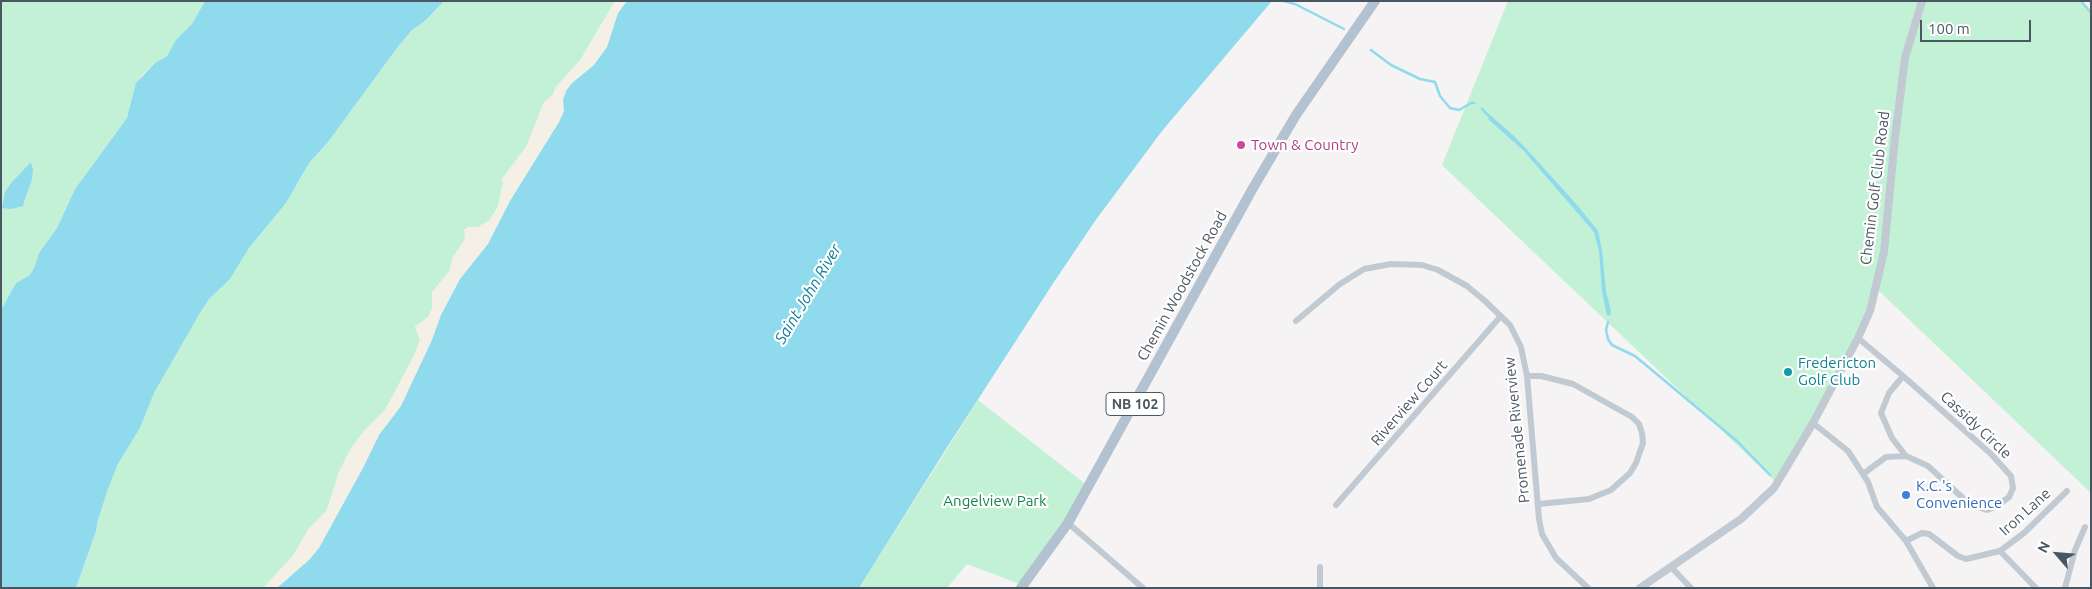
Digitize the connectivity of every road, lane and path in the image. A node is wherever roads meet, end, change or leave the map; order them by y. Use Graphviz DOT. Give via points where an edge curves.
graph roads {
  1 [pos="1376,1"];
  2 [pos="1922,1"];
  3 [pos="1500,317"];
  4 [pos="1296,321"];
  5 [pos="1858,338"];
  6 [pos="1527,376"];
  7 [pos="1904,376"];
  8 [pos="1813,423"];
  9 [pos="1906,456"];
  10 [pos="1863,474"];
  11 [pos="2067,491"];
  12 [pos="1539,504"];
  13 [pos="1336,505"];
  14 [pos="1068,523"];
  15 [pos="2085,527"];
  16 [pos="1906,541"];
  17 [pos="2000,551"];
  18 [pos="1671,567"];
  19 [pos="1320,568"];
  20 [pos="1021,588"];
  21 [pos="1143,588"];
  22 [pos="1320,588"];
  23 [pos="1588,588"];
  24 [pos="1640,588"];
  25 [pos="1691,588"];
  26 [pos="1933,588"];
  27 [pos="2036,588"];
  28 [pos="2065,588"];
  1 -- 14 [label="main road, Chemin Woodstock Road / NB 102" via="1296,115"];
  2 -- 5 [label="street, Chemin Golf Club Road" via="1905,58 1884,252 1870,311"];
  3 -- 4 [label="street, Promenade Riverview" via="1468,286 1450,275 1422,265 1391,264 1364,269"];
  3 -- 6 [label="street, Promenade Riverview" via="1510,325 1521,347"];
  3 -- 13 [label="street, Riverview Court"];
  5 -- 7 [label="street, Cassidy Circle"];
  5 -- 8 [label="street, Chemin Golf Club Road"];
  6 -- 12 [label="street, Promenade Riverview"];
  6 -- 12 [label="street" via="1573,384 1632,417 1642,433 1636,462 1630,473 1611,490 1589,499"];
  7 -- 9 [label="street, Cassidy Circle" via="1889,392 1881,413 1892,438"];
  7 -- 9 [label="street, Cassidy Circle" via="2004,467 2011,476 2013,488 2008,497 1987,510 1965,500 1928,466"];
  8 -- 10 [label="street" via="1848,451"];
  8 -- 18 [label="street, Chemin Golf Club Road" via="1774,488 1741,519"];
  9 -- 10 [label="street" via="1886,457"];
  10 -- 16 [label="street" via="1877,507"];
  11 -- 17 [label="street, Iron Lane" via="2024,533"];
  12 -- 23 [label="street, Promenade Riverview" via="1539,518 1546,542 1556,558"];
  14 -- 20 [label="main road, Chemin Woodstock Road / NB 102"];
  14 -- 21 [label="street"];
  15 -- 28 [label="street"];
  16 -- 17 [label="street" via="1922,533 1929,534 1966,559"];
  16 -- 26 [label="street"];
  17 -- 27 [label="street"];
  18 -- 24 [label="street, Chemin Golf Club Road"];
  18 -- 25 [label="street"];
  19 -- 22 [label="street"];
}
